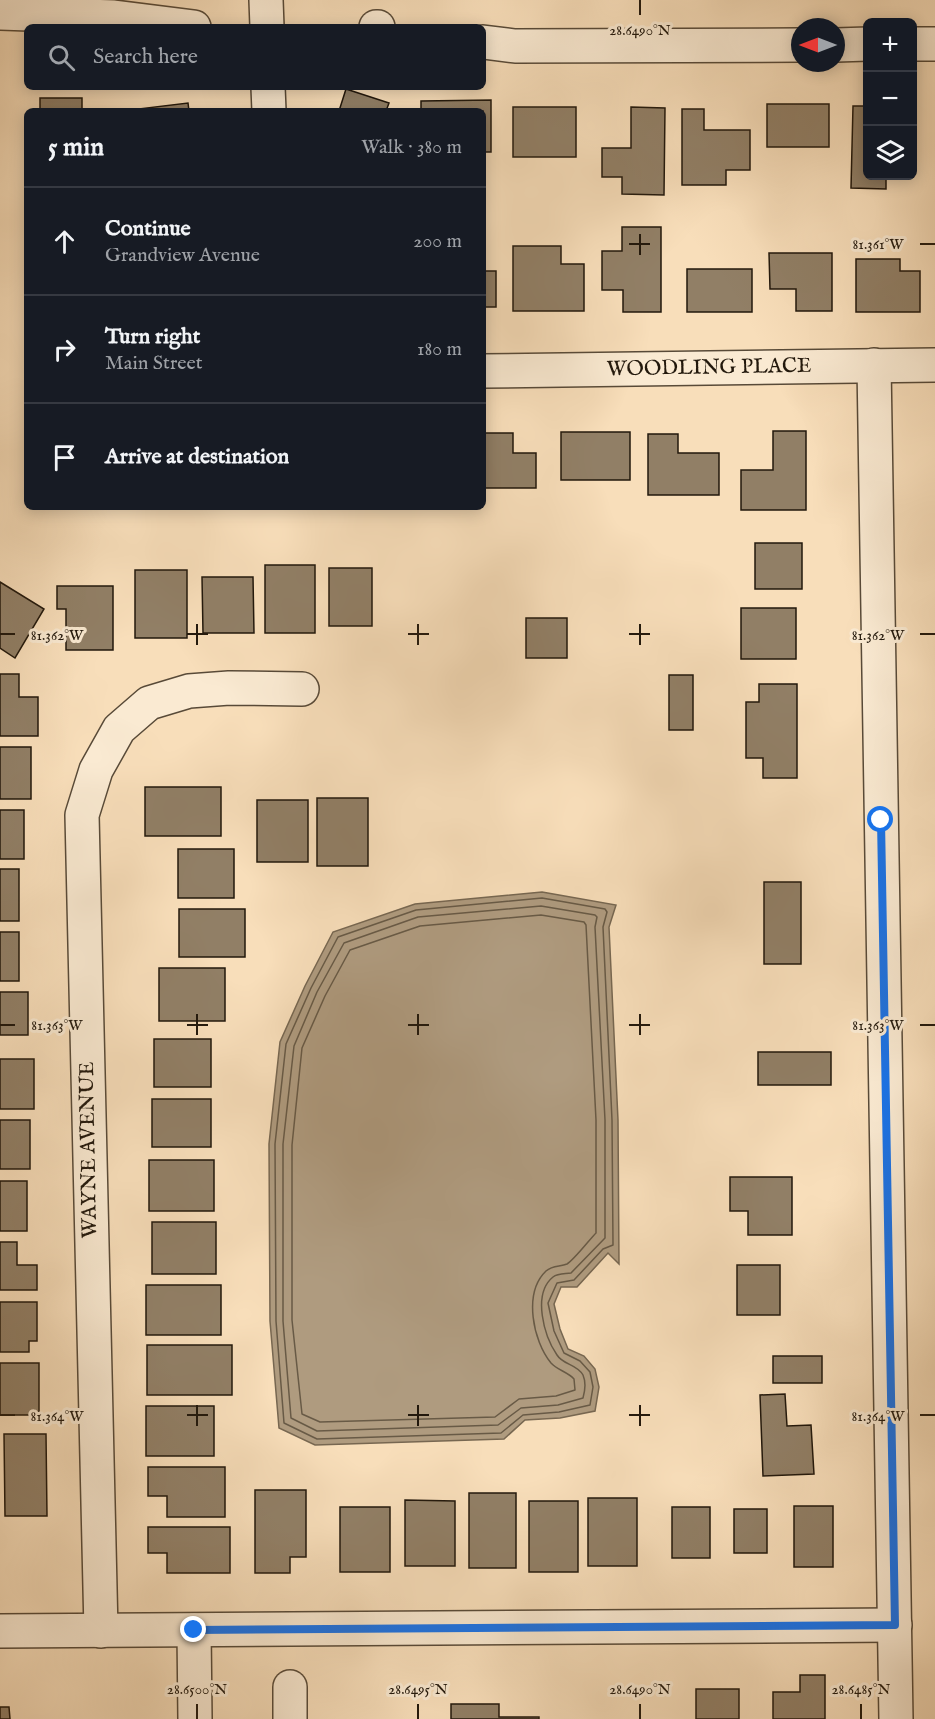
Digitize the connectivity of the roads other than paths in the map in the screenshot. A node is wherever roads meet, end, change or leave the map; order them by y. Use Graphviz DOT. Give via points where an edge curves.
graph roads {
  1 [pos="266,0"];
  2 [pos="0,13"];
  3 [pos="170,24"];
  4 [pos="267,24"];
  5 [pos="486,42"];
  6 [pos="863,44"];
  7 [pos="917,44"];
  8 [pos="935,44"];
  9 [pos="791,45"];
  10 [pos="845,45"];
  11 [pos="268,90"];
  12 [pos="269,108"];
  13 [pos="874,365"];
  14 [pos="935,365"];
  15 [pos="486,370"];
  16 [pos="302,689"];
  17 [pos="895,1625"];
  18 [pos="194,1630"];
  19 [pos="0,1631"];
  20 [pos="101,1631"];
  21 [pos="195,1719"];
  22 [pos="897,1719"];
  1 -- 4 [label="street"];
  2 -- 3 [label="street" via="114,17"];
  5 -- 9 [label="street" via="515,46"];
  6 -- 10 [label="street"];
  7 -- 8 [label="street"];
  11 -- 12 [label="street"];
  13 -- 14 [label="street, WOODLING PLACE"];
  13 -- 15 [label="street, WOODLING PLACE"];
  13 -- 17 [label="street"];
  16 -- 20 [label="street, WAYNE AVENUE" via="189,691 149,703 119,729 96,770 82,815"];
  17 -- 18 [label="street"];
  17 -- 22 [label="street"];
  18 -- 20 [label="street"];
  18 -- 21 [label="street"];
  19 -- 20 [label="street"];
}
